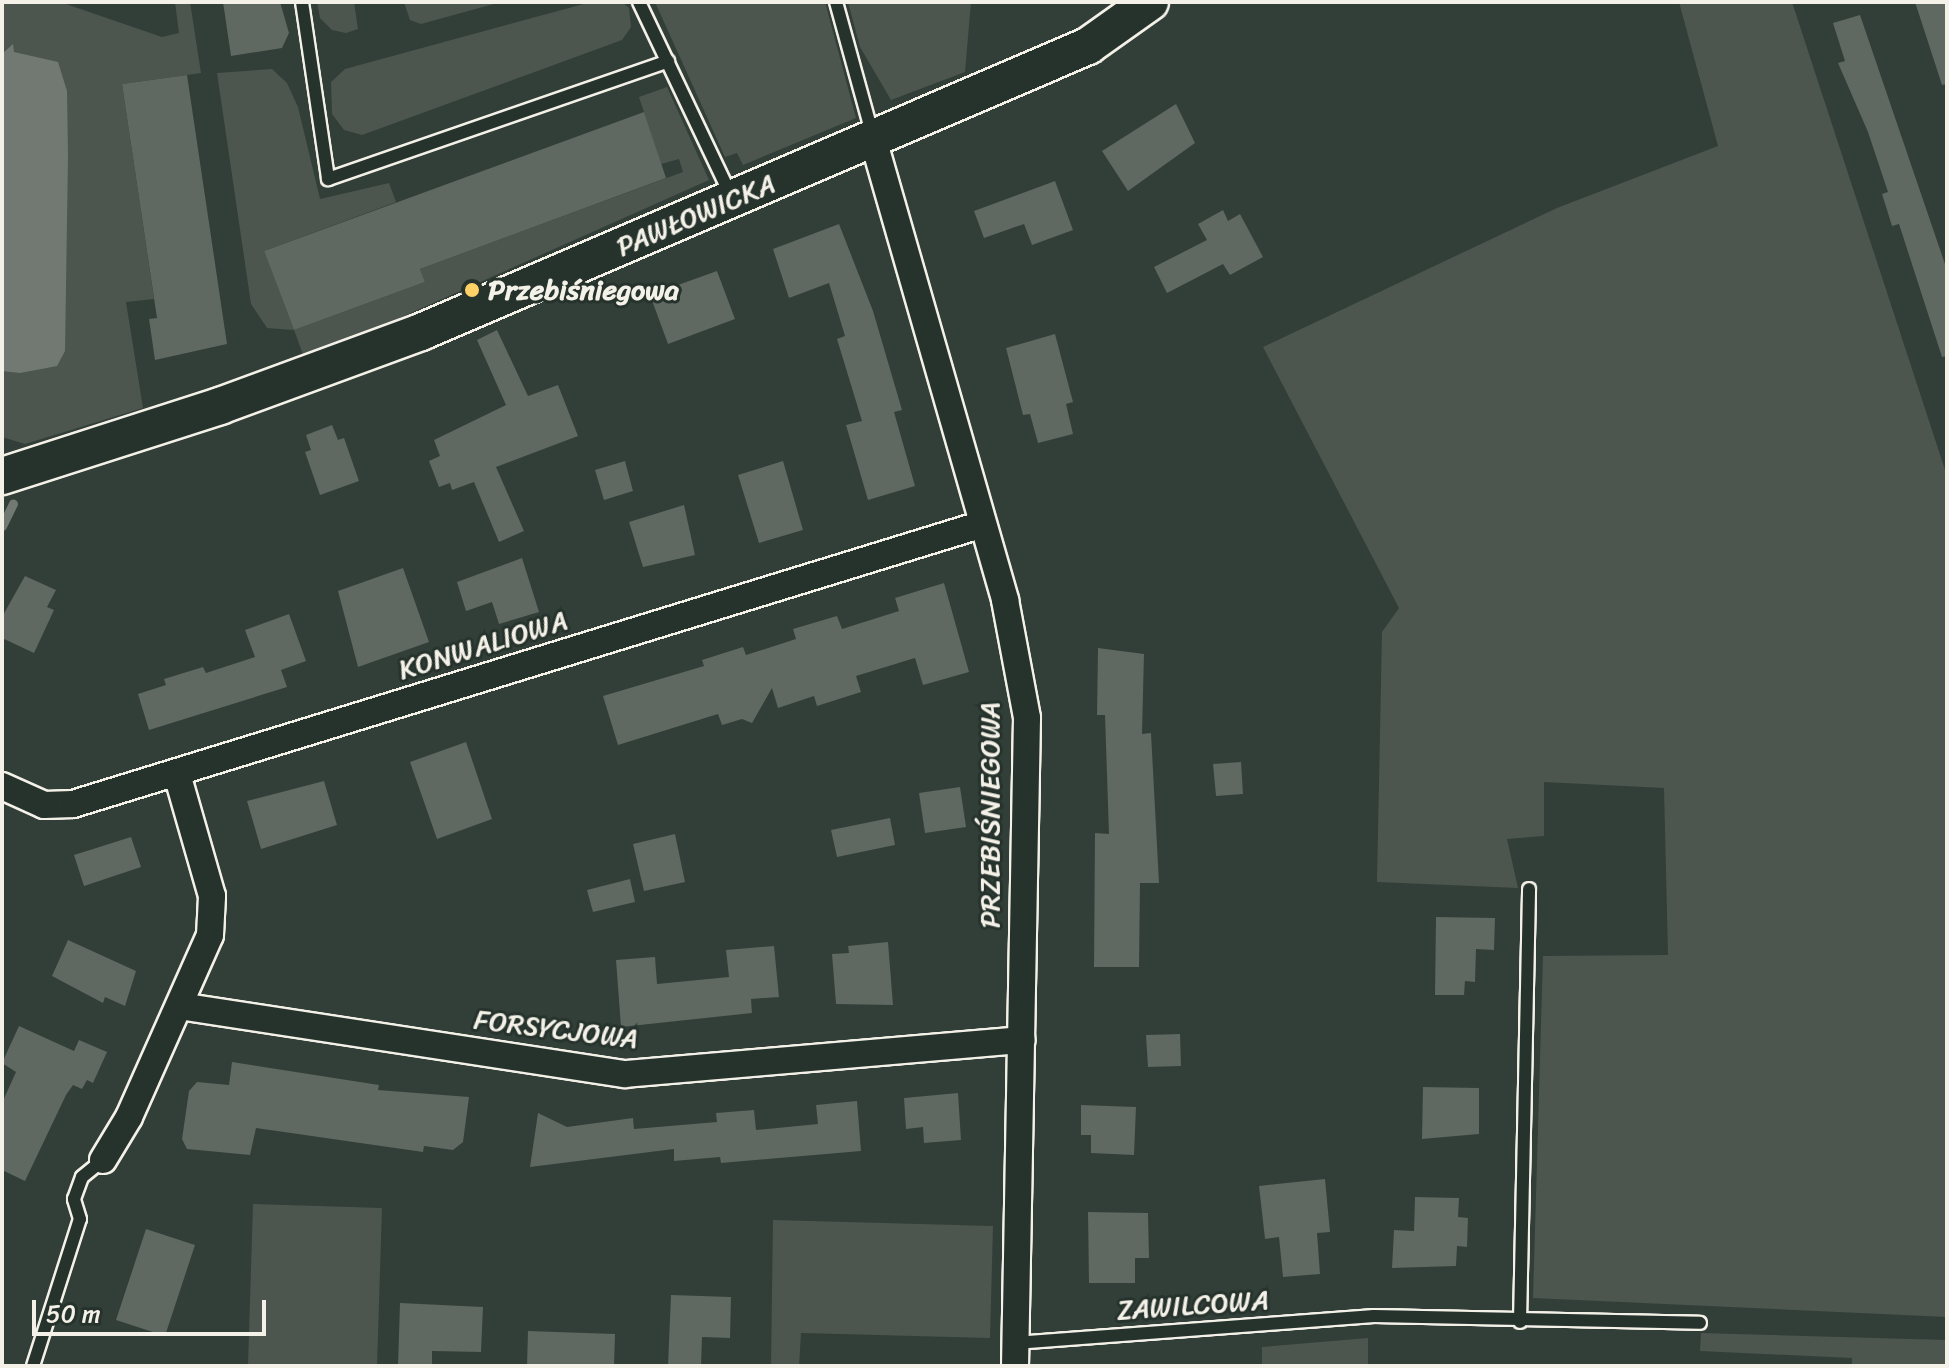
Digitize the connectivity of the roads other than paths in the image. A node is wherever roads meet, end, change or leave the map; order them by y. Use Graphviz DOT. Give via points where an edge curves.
graph roads {
  1 [pos="302,2"];
  2 [pos="639,2"];
  3 [pos="836,2"];
  4 [pos="1150,2"];
  5 [pos="668,61"];
  6 [pos="873,139"];
  7 [pos="732,200"];
  8 [pos="2,476"];
  9 [pos="983,524"];
  10 [pos="177,774"];
  11 [pos="2,786"];
  12 [pos="1529,889"];
  13 [pos="180,1006"];
  14 [pos="1022,1040"];
  15 [pos="103,1160"];
  16 [pos="1520,1322"];
  17 [pos="1700,1323"];
  18 [pos="1015,1355"];
  19 [pos="33,1366"];
  1 -- 5 [label="lane" via="328,179"];
  2 -- 5 [label="lane"];
  3 -- 6 [label="lane"];
  4 -- 6 [label="street, PAWŁOWICKA" via="1088,46"];
  5 -- 7 [label="lane"];
  6 -- 7 [label="street, PAWŁOWICKA"];
  6 -- 9 [label="street, PRZEBIŚNIEGOWA"];
  7 -- 8 [label="street, PAWŁOWICKA" via="360,355"];
  9 -- 10 [label="street, KONWALIOWA"];
  9 -- 14 [label="street, PRZEBIŚNIEGOWA" via="1005,600 1027,718"];
  10 -- 11 [label="street, KONWALIOWA" via="73,804 44,805"];
  10 -- 13 [label="street" via="212,896 210,935"];
  12 -- 16 [label="lane"];
  13 -- 14 [label="street, FORSYCJOWA" via="625,1074"];
  13 -- 15 [label="street"];
  14 -- 18 [label="street, PRZEBIŚNIEGOWA"];
  15 -- 19 [label="lane" via="82,1177 74,1199 80,1219"];
  16 -- 17 [label="lane, ZAWILCOWA"];
  16 -- 18 [label="lane, ZAWILCOWA" via="1374,1316"];
}
